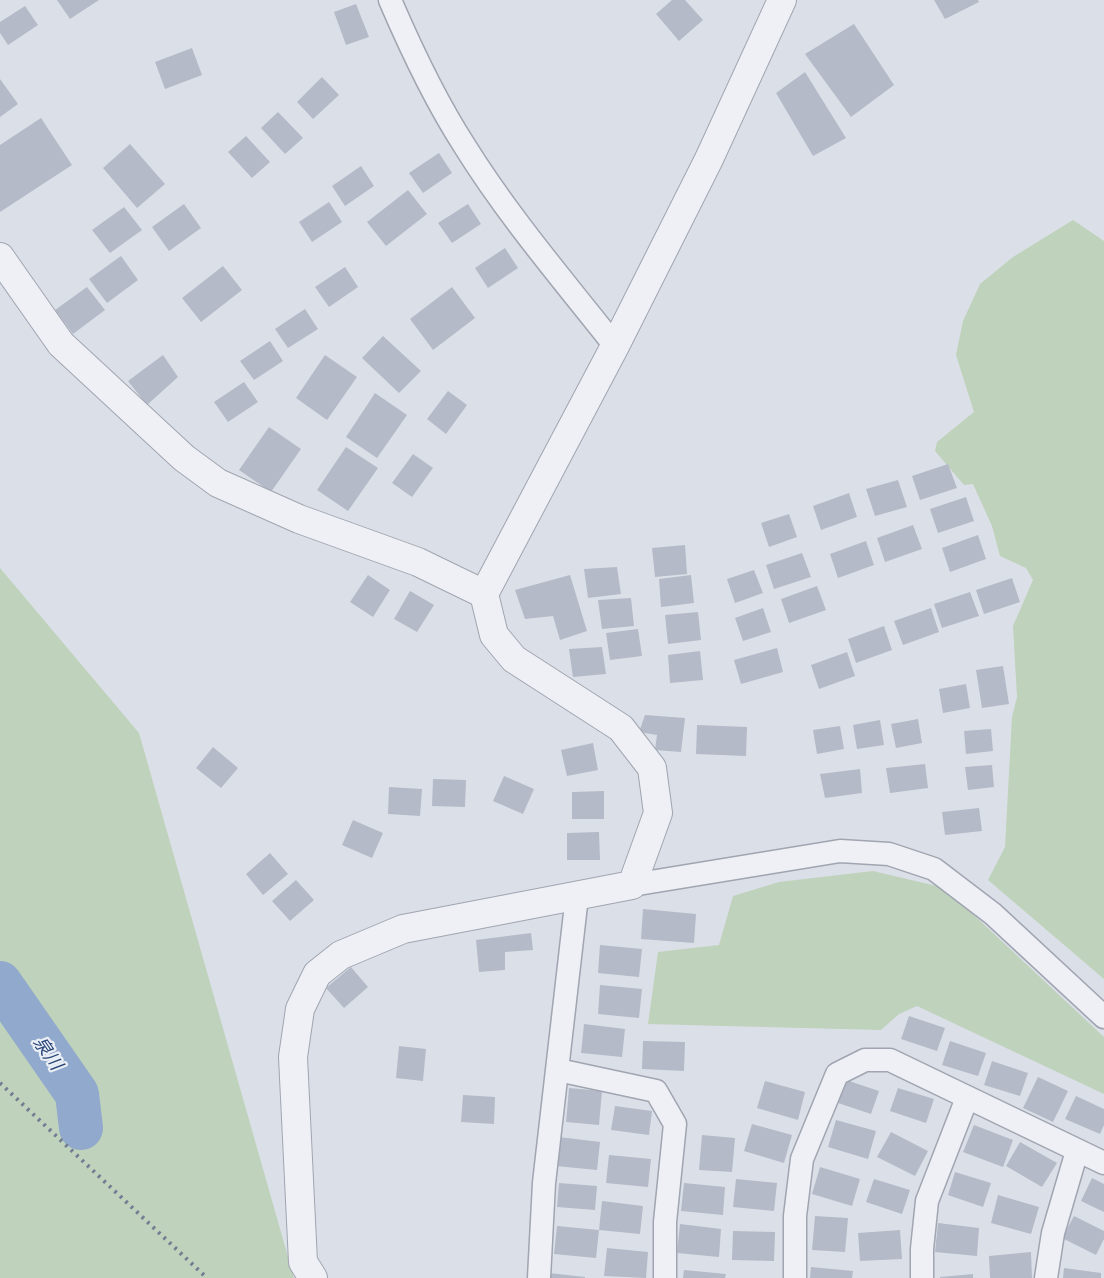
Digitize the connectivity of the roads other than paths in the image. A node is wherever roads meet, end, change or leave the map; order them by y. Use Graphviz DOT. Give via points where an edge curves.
graph roads {
  1 [pos="390,0"];
  2 [pos="782,0"];
  3 [pos="0,257"];
  4 [pos="615,346"];
  5 [pos="484,594"];
  6 [pos="632,885"];
  7 [pos="577,896"];
  8 [pos="1104,1017"];
  9 [pos="558,1070"];
  10 [pos="967,1098"];
  11 [pos="1077,1151"];
  12 [pos="1104,1163"];
  13 [pos="313,1278"];
  14 [pos="539,1278"];
  15 [pos="665,1278"];
  16 [pos="795,1278"];
  17 [pos="922,1278"];
  18 [pos="1046,1278"];
  1 -- 4 [label="street" via="463,145 514,219"];
  2 -- 4 [label="street" via="709,159"];
  3 -- 5 [label="street" via="61,344 184,458 218,483 300,519 418,562"];
  4 -- 5 [label="street"];
  5 -- 6 [label="street" via="494,635 514,659 621,728 652,768 658,813"];
  6 -- 7 [label="street"];
  6 -- 8 [label="street" via="840,851 889,854 934,869 985,908"];
  7 -- 9 [label="street"];
  7 -- 13 [label="street" via="403,929 341,955 317,974 300,1009 293,1057 303,1262"];
  9 -- 14 [label="street" via="544,1183"];
  9 -- 15 [label="street" via="656,1090 675,1124 665,1222"];
  10 -- 11 [label="street"];
  10 -- 16 [label="street" via="890,1060 865,1060 837,1074 802,1160 795,1216"];
  10 -- 17 [label="street" via="927,1201"];
  11 -- 12 [label="street"];
  11 -- 18 [label="street" via="1053,1233"];
}
